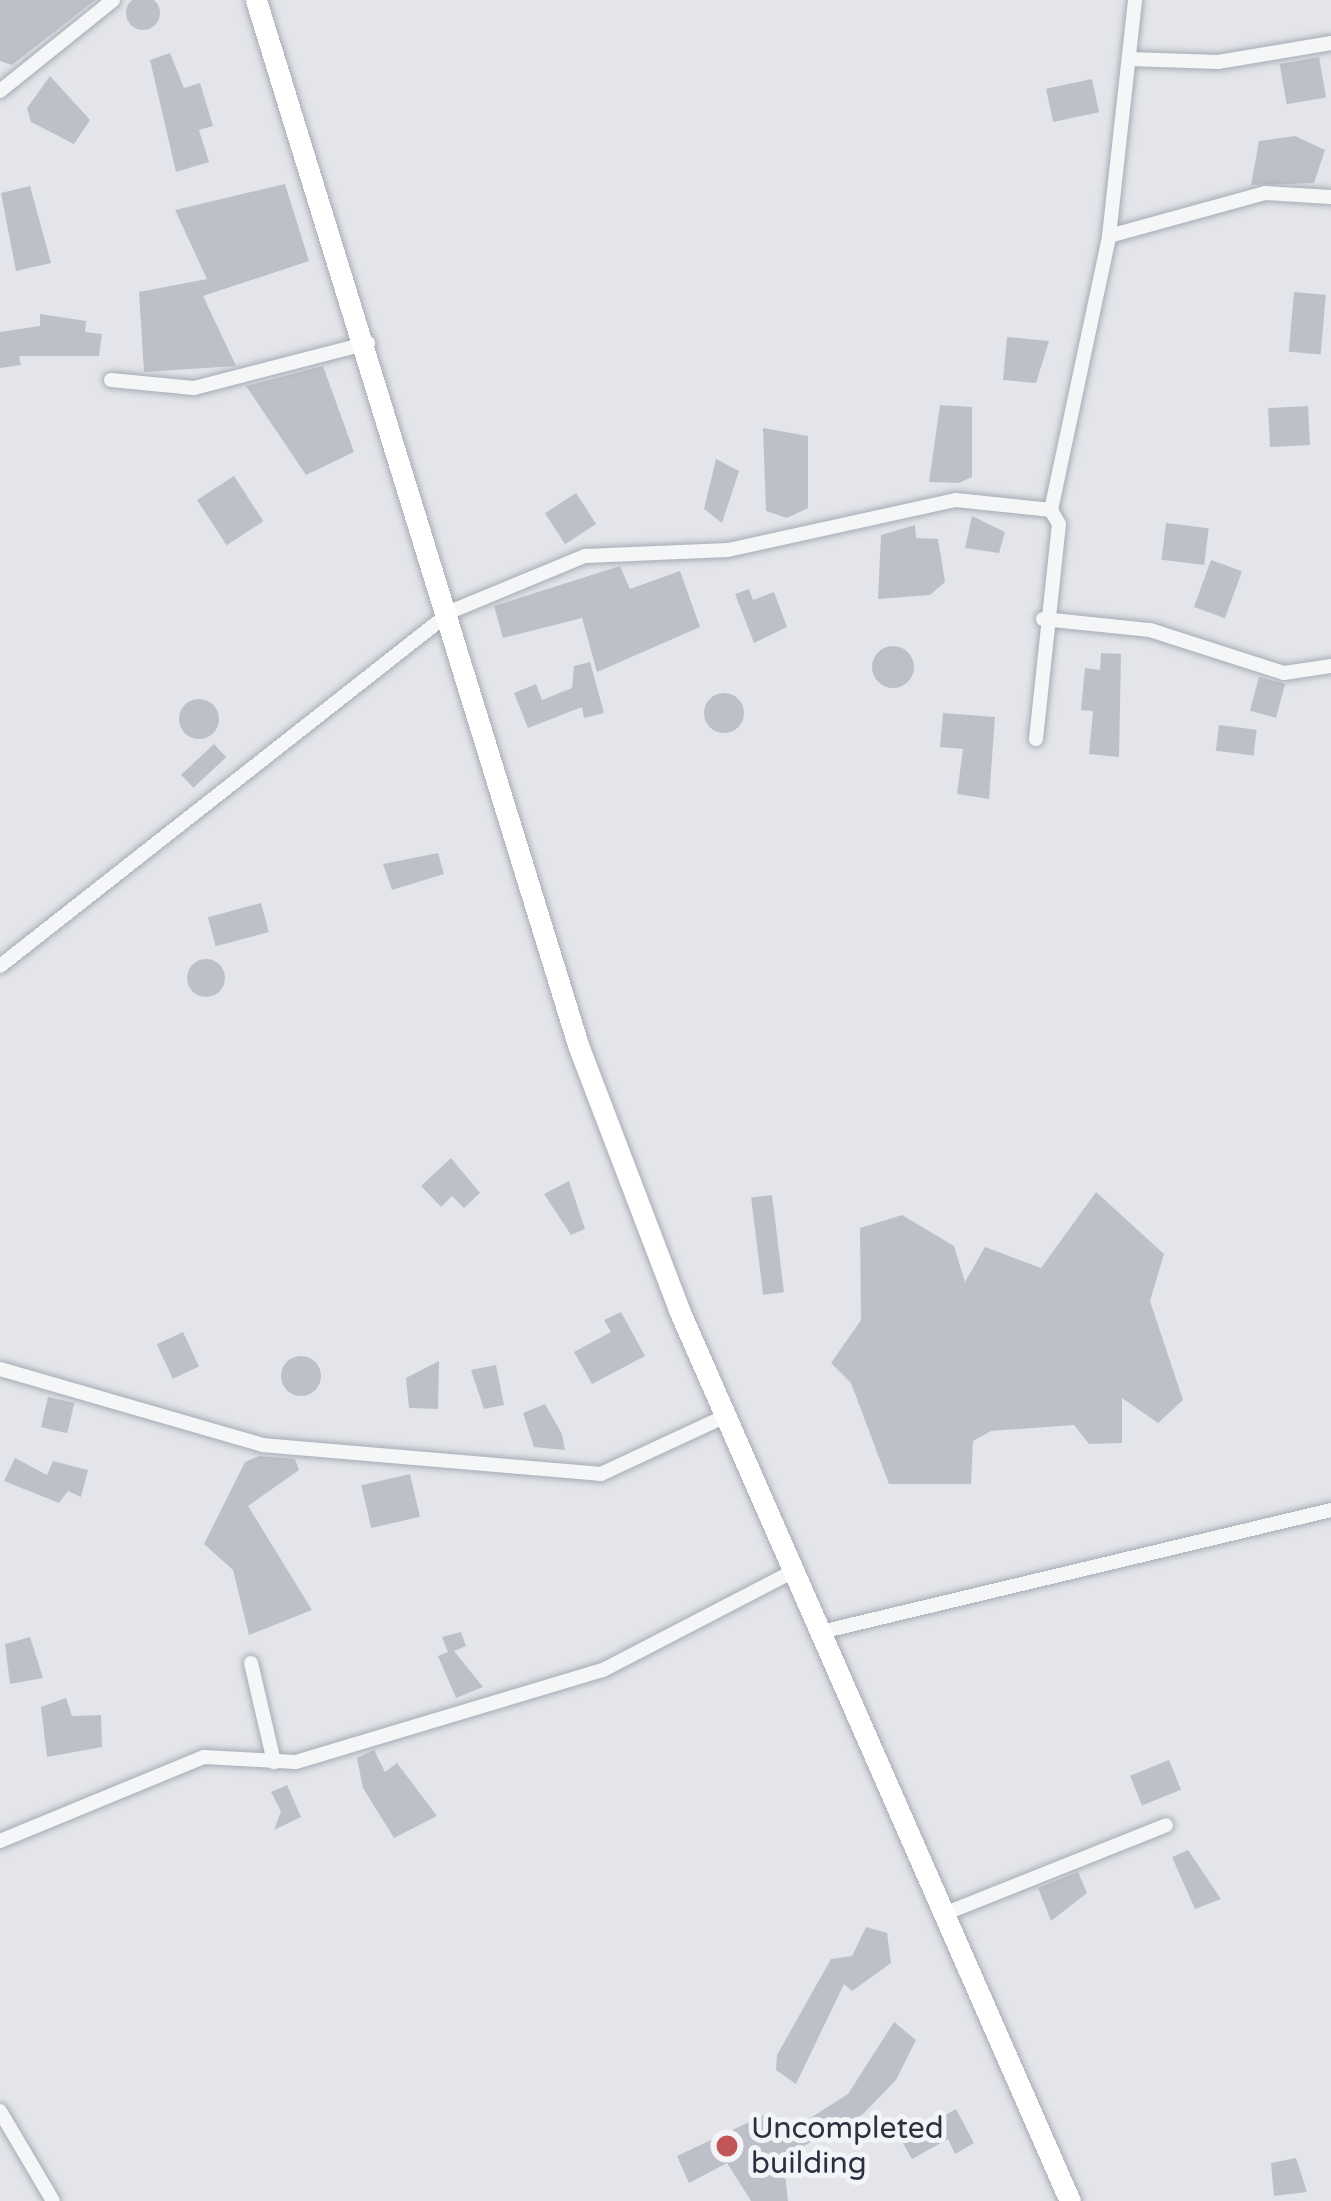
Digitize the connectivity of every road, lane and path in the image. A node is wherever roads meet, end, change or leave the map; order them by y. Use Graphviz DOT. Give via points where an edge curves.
graph roads {
  1 [pos="113,0"];
  2 [pos="256,0"];
  3 [pos="1136,0"];
  4 [pos="1331,43"];
  5 [pos="1129,59"];
  6 [pos="3,82"];
  7 [pos="1331,197"];
  8 [pos="1108,236"];
  9 [pos="368,343"];
  10 [pos="111,380"];
  11 [pos="1051,509"];
  12 [pos="452,611"];
  13 [pos="1042,619"];
  14 [pos="1331,666"];
  15 [pos="1036,739"];
  16 [pos="0,966"];
  17 [pos="0,1369"];
  18 [pos="726,1416"];
  19 [pos="1331,1510"];
  20 [pos="794,1571"];
  21 [pos="821,1632"];
  22 [pos="250,1663"];
  23 [pos="274,1762"];
  24 [pos="1166,1826"];
  25 [pos="0,1841"];
  26 [pos="944,1914"];
  27 [pos="0,2111"];
  28 [pos="45,2198"];
  29 [pos="1070,2201"];
  1 -- 6 [label="street"];
  2 -- 9 [label="main road"];
  3 -- 5 [label="street"];
  4 -- 5 [label="street" via="1218,62"];
  5 -- 8 [label="street"];
  7 -- 8 [label="street" via="1265,193"];
  8 -- 11 [label="street"];
  9 -- 10 [label="street" via="194,388"];
  9 -- 12 [label="main road"];
  11 -- 12 [label="street" via="956,500 728,550 585,556"];
  11 -- 13 [label="street" via="1059,524"];
  12 -- 16 [label="street"];
  12 -- 18 [label="main road" via="578,1045"];
  13 -- 14 [label="street" via="1150,630 1283,673"];
  13 -- 15 [label="street"];
  17 -- 18 [label="street" via="263,1445 601,1474"];
  18 -- 20 [label="main road"];
  19 -- 21 [label="street"];
  20 -- 21 [label="main road"];
  20 -- 23 [label="street" via="603,1670 367,1745"];
  21 -- 26 [label="main road"];
  22 -- 23 [label="street"];
  23 -- 25 [label="street" via="204,1757"];
  24 -- 26 [label="street"];
  26 -- 29 [label="main road"];
  27 -- 28 [label="street"];
}
